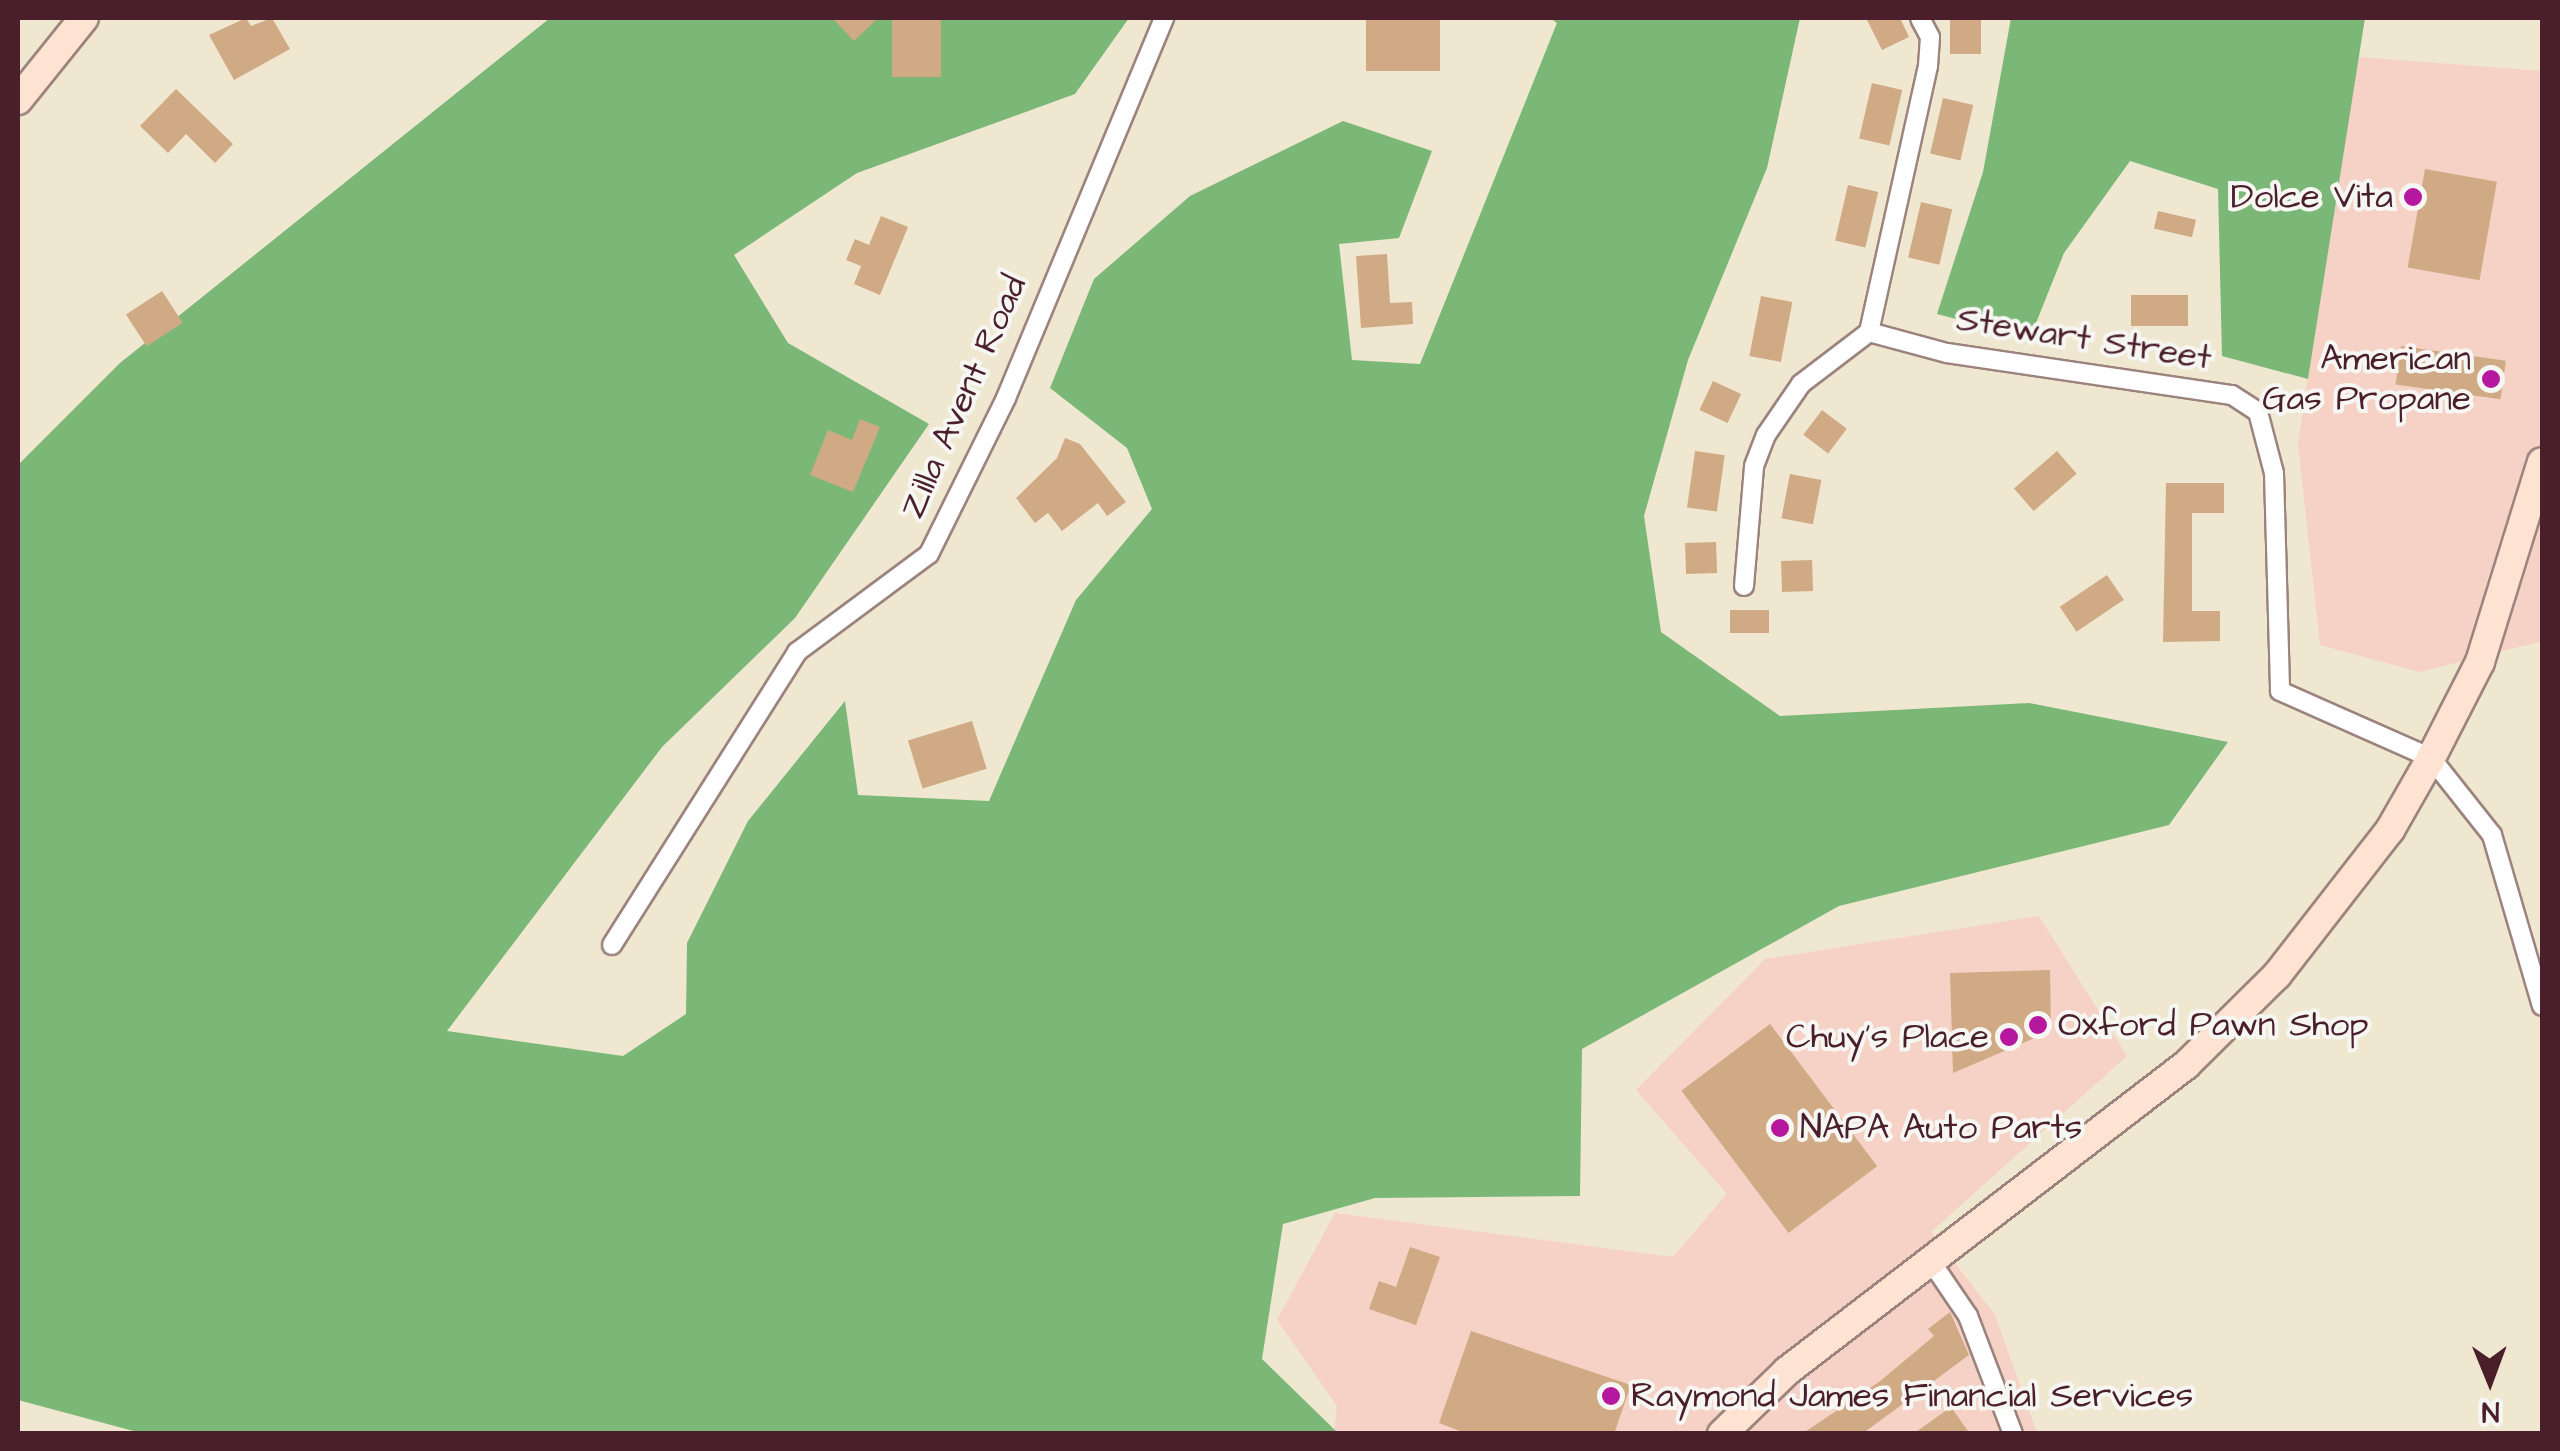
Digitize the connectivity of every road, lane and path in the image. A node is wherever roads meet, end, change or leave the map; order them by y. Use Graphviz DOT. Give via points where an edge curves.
graph roads {
  1 [pos="84,18"];
  2 [pos="1164,18"];
  3 [pos="1920,18"];
  4 [pos="18,100"];
  5 [pos="1869,332"];
  6 [pos="2542,462"];
  7 [pos="1744,586"];
  8 [pos="2432,758"];
  9 [pos="612,945"];
  10 [pos="2542,1006"];
  11 [pos="1930,1260"];
  12 [pos="1722,1434"];
  13 [pos="2013,1434"];
  1 -- 4 [label="street"];
  2 -- 9 [label="street, Zilla Avent Road" via="1006,398 929,554 798,652"];
  3 -- 5 [label="street" via="1930,37 1928,66"];
  5 -- 7 [label="street" via="1800,384 1766,435 1754,466"];
  5 -- 8 [label="street, Stewart Street" via="1947,353 2232,395 2258,412 2274,474 2280,691"];
  6 -- 8 [label="street" via="2480,662"];
  8 -- 10 [label="street" via="2492,835"];
  8 -- 11 [label="street" via="2390,830 2277,975 2186,1065"];
  11 -- 12 [label="street" via="1787,1371"];
  11 -- 13 [label="street" via="1968,1316"];
}
